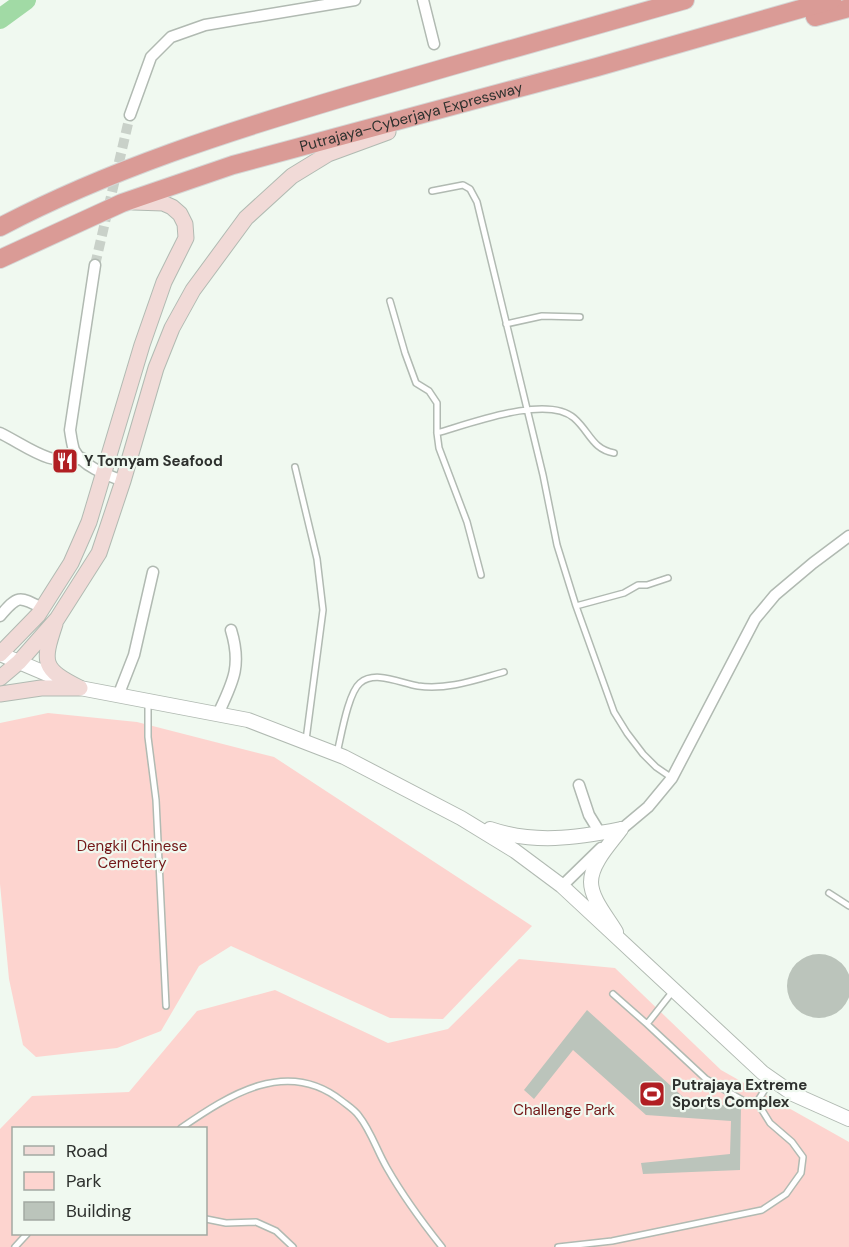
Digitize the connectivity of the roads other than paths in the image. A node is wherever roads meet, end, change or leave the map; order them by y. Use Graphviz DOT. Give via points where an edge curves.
graph roads {
  1 [pos="356,0"];
  2 [pos="423,0"];
  3 [pos="685,0"];
  4 [pos="832,0"];
  5 [pos="849,8"];
  6 [pos="435,44"];
  7 [pos="679,44"];
  8 [pos="597,67"];
  9 [pos="130,115"];
  10 [pos="432,191"];
  11 [pos="122,203"];
  12 [pos="0,227"];
  13 [pos="0,259"];
  14 [pos="95,265"];
  15 [pos="390,301"];
  16 [pos="580,317"];
  17 [pos="506,324"];
  18 [pos="526,409"];
  19 [pos="437,433"];
  20 [pos="0,434"];
  21 [pos="614,453"];
  22 [pos="82,458"];
  23 [pos="295,467"];
  24 [pos="104,474"];
  25 [pos="123,481"];
  26 [pos="849,536"];
  27 [pos="153,572"];
  28 [pos="481,575"];
  29 [pos="668,578"];
  30 [pos="576,606"];
  31 [pos="42,608"];
  32 [pos="0,616"];
  33 [pos="57,618"];
  34 [pos="231,630"];
  35 [pos="0,654"];
  36 [pos="19,662"];
  37 [pos="504,672"];
  38 [pos="0,678"];
  39 [pos="80,688"];
  40 [pos="0,694"];
  41 [pos="118,696"];
  42 [pos="147,701"];
  43 [pos="218,714"];
  44 [pos="306,742"];
  45 [pos="337,755"];
  46 [pos="672,778"];
  47 [pos="579,784"];
  48 [pos="461,818"];
  49 [pos="621,829"];
  50 [pos="600,834"];
  51 [pos="562,886"];
  52 [pos="829,893"];
  53 [pos="849,906"];
  54 [pos="624,944"];
  55 [pos="674,990"];
  56 [pos="613,994"];
  57 [pos="166,1006"];
  58 [pos="647,1024"];
  59 [pos="771,1079"];
  60 [pos="757,1102"];
  61 [pos="849,1119"];
  62 [pos="182,1127"];
  63 [pos="207,1219"];
  64 [pos="25,1235"];
  65 [pos="15,1247"];
  66 [pos="293,1247"];
  67 [pos="442,1247"];
  68 [pos="558,1247"];
  1 -- 9 [label="street" via="205,26 171,37 151,57"];
  2 -- 6 [label="street"];
  3 -- 12 [label="highway" via="260,122 149,161"];
  4 -- 7 [label="highway, Putrajaya–Cyberjaya Expressway"];
  5 -- 7 [label="highway" via="721,41"];
  7 -- 8 [label="highway, Putrajaya–Cyberjaya Expressway"];
  8 -- 11 [label="highway, Putrajaya–Cyberjaya Expressway" via="233,165"];
  8 -- 25 [label="main road" via="369,138 328,154 292,176 246,218 193,290 156,368"];
  10 -- 17 [label="lane" via="463,185 470,189 477,202"];
  11 -- 13 [label="highway, Putrajaya–Cyberjaya Expressway"];
  11 -- 24 [label="main road" via="163,203 172,207 185,224 186,238 164,282"];
  14 -- 22 [label="street" via="70,430 74,450"];
  15 -- 19 [label="lane" via="416,383 429,391 437,403"];
  16 -- 17 [label="lane" via="542,316"];
  17 -- 18 [label="lane"];
  18 -- 19 [label="lane"];
  18 -- 21 [label="lane" via="560,409 574,418 602,451"];
  18 -- 30 [label="lane" via="557,545"];
  19 -- 28 [label="lane"];
  20 -- 22 [label="street" via="46,458"];
  22 -- 24 [label="street"];
  23 -- 44 [label="lane" via="317,559 323,609"];
  24 -- 25 [label="street"];
  24 -- 31 [label="main road" via="71,563"];
  25 -- 33 [label="main road" via="99,553"];
  26 -- 46 [label="street" via="775,595 754,619"];
  27 -- 41 [label="street" via="134,655"];
  29 -- 30 [label="lane"];
  30 -- 46 [label="lane" via="614,711 643,754"];
  31 -- 32 [label="street" via="16,599"];
  31 -- 35 [label="main road"];
  33 -- 36 [label="main road"];
  33 -- 39 [label="main road" via="46,651 47,660 60,678"];
  34 -- 43 [label="street" via="237,654 236,675"];
  35 -- 36 [label="street"];
  36 -- 38 [label="main road"];
  36 -- 39 [label="street"];
  37 -- 45 [label="lane" via="439,688 377,677 366,679 357,685 346,712"];
  39 -- 40 [label="main road"];
  39 -- 41 [label="street"];
  41 -- 42 [label="street"];
  42 -- 43 [label="street"];
  42 -- 57 [label="lane"];
  43 -- 44 [label="street" via="248,720"];
  44 -- 45 [label="street"];
  45 -- 48 [label="street"];
  46 -- 49 [label="street" via="648,807"];
  47 -- 50 [label="street"];
  48 -- 50 [label="street" via="525,838"];
  48 -- 51 [label="street"];
  49 -- 50 [label="street"];
  49 -- 51 [label="street"];
  49 -- 54 [label="street" via="600,859 591,881 594,894"];
  51 -- 54 [label="street"];
  52 -- 53 [label="lane"];
  54 -- 55 [label="street"];
  55 -- 58 [label="lane"];
  55 -- 59 [label="street"];
  56 -- 58 [label="lane"];
  58 -- 60 [label="lane" via="706,1079 749,1104"];
  59 -- 60 [label="lane"];
  59 -- 61 [label="street" via="793,1094"];
  60 -- 68 [label="lane" via="770,1123 803,1157 801,1173 786,1194 762,1210 612,1241"];
  62 -- 67 [label="lane" via="221,1101 258,1085 300,1080 332,1093 359,1115 387,1168"];
  63 -- 66 [label="lane" via="226,1224 256,1222 276,1231"];
  64 -- 65 [label="lane"];
}
